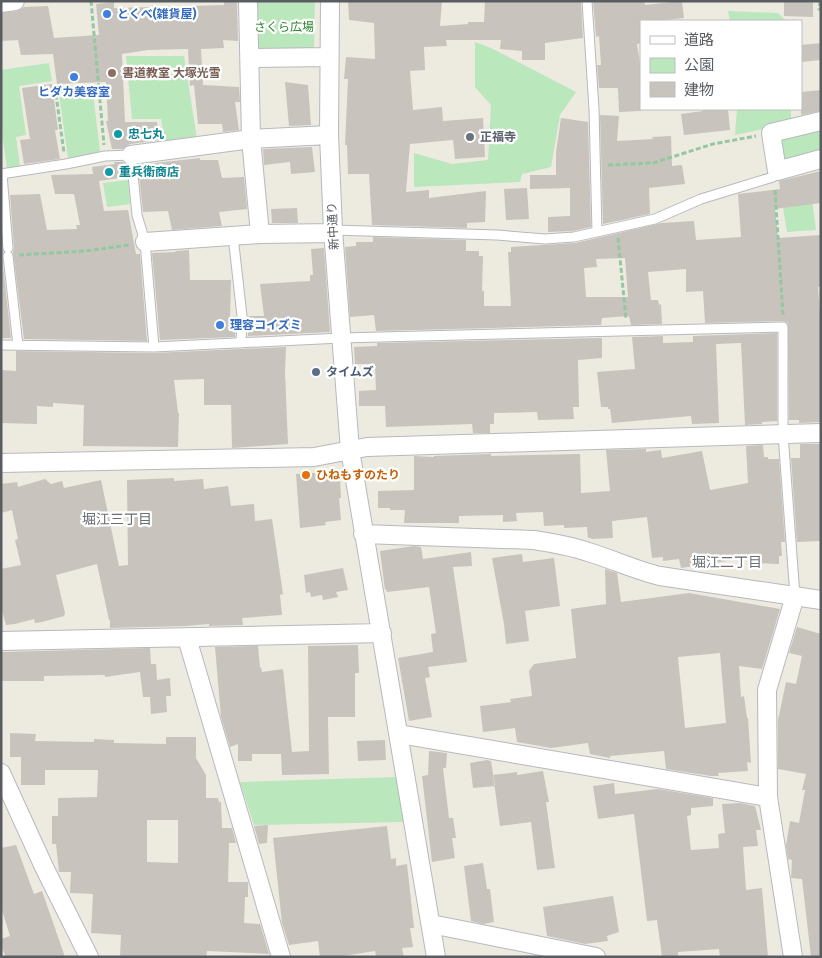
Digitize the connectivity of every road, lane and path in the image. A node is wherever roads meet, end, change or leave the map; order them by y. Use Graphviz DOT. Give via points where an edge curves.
graph roads {
  1 [pos="15,1"];
  2 [pos="92,1"];
  3 [pos="248,1"];
  4 [pos="330,1"];
  5 [pos="587,1"];
  6 [pos="820,1"];
  7 [pos="1,3"];
  8 [pos="821,9"];
  9 [pos="329,57"];
  10 [pos="250,58"];
  11 [pos="55,86"];
  12 [pos="821,121"];
  13 [pos="770,133"];
  14 [pos="329,135"];
  15 [pos="251,139"];
  16 [pos="131,154"];
  17 [pos="105,156"];
  18 [pos="821,158"];
  19 [pos="66,164"];
  20 [pos="595,165"];
  21 [pos="1,174"];
  22 [pos="775,174"];
  23 [pos="617,228"];
  24 [pos="333,231"];
  25 [pos="597,232"];
  26 [pos="260,234"];
  27 [pos="233,236"];
  28 [pos="144,242"];
  29 [pos="8,252"];
  30 [pos="784,327"];
  31 [pos="627,330"];
  32 [pos="341,338"];
  33 [pos="241,343"];
  34 [pos="1,345"];
  35 [pos="18,345"];
  36 [pos="154,347"];
  37 [pos="821,433"];
  38 [pos="784,434"];
  39 [pos="350,450"];
  40 [pos="1,464"];
  41 [pos="363,534"];
  42 [pos="795,596"];
  43 [pos="821,600"];
  44 [pos="382,633"];
  45 [pos="187,638"];
  46 [pos="1,641"];
  47 [pos="399,734"];
  48 [pos="1,773"];
  49 [pos="768,797"];
  50 [pos="431,924"];
  51 [pos="89,957"];
  52 [pos="281,957"];
  53 [pos="436,957"];
  54 [pos="596,957"];
  55 [pos="794,957"];
  1 -- 7 [label="street"];
  2 -- 17 [label="path"];
  3 -- 10 [label="street"];
  4 -- 9 [label="street, 新中通り"];
  5 -- 20 [label="lane"];
  6 -- 8 [label="path"];
  9 -- 10 [label="street"];
  9 -- 14 [label="street, 新中通り"];
  10 -- 15 [label="street"];
  11 -- 19 [label="path"];
  12 -- 13 [label="street"];
  13 -- 20 [label="path" via="713,144 653,163"];
  13 -- 22 [label="street"];
  14 -- 15 [label="street"];
  14 -- 24 [label="street, 新中通り"];
  15 -- 16 [label="street"];
  15 -- 26 [label="street"];
  16 -- 17 [label="lane"];
  16 -- 28 [label="lane" via="137,215"];
  17 -- 19 [label="lane"];
  18 -- 22 [label="street"];
  19 -- 21 [label="lane"];
  20 -- 25 [label="lane"];
  21 -- 29 [label="lane"];
  22 -- 23 [label="lane" via="700,199 655,219"];
  22 -- 30 [label="path"];
  23 -- 25 [label="lane"];
  23 -- 31 [label="path"];
  24 -- 25 [label="lane" via="545,239"];
  24 -- 26 [label="street"];
  24 -- 32 [label="street, 新中通り"];
  26 -- 27 [label="street"];
  27 -- 28 [label="street"];
  27 -- 33 [label="lane" via="242,316"];
  28 -- 29 [label="path" via="85,251"];
  28 -- 36 [label="lane"];
  29 -- 35 [label="lane"];
  30 -- 31 [label="lane"];
  30 -- 38 [label="lane"];
  31 -- 32 [label="lane"];
  32 -- 33 [label="lane"];
  32 -- 39 [label="street, 新中通り"];
  33 -- 36 [label="lane"];
  34 -- 35 [label="lane"];
  35 -- 36 [label="lane"];
  37 -- 38 [label="street"];
  38 -- 39 [label="street" via="485,442"];
  38 -- 42 [label="lane"];
  39 -- 40 [label="street" via="314,457"];
  39 -- 41 [label="street, 新中通り"];
  41 -- 42 [label="street" via="556,543 660,576"];
  41 -- 44 [label="street, 新中通り"];
  42 -- 43 [label="street"];
  42 -- 49 [label="street" via="767,690"];
  44 -- 45 [label="street"];
  44 -- 47 [label="street, 新中通り"];
  45 -- 46 [label="street"];
  45 -- 52 [label="street"];
  47 -- 49 [label="street"];
  47 -- 50 [label="street, 新中通り"];
  48 -- 51 [label="street"];
  49 -- 55 [label="street"];
  50 -- 53 [label="street, 新中通り"];
  50 -- 54 [label="street"];
}
